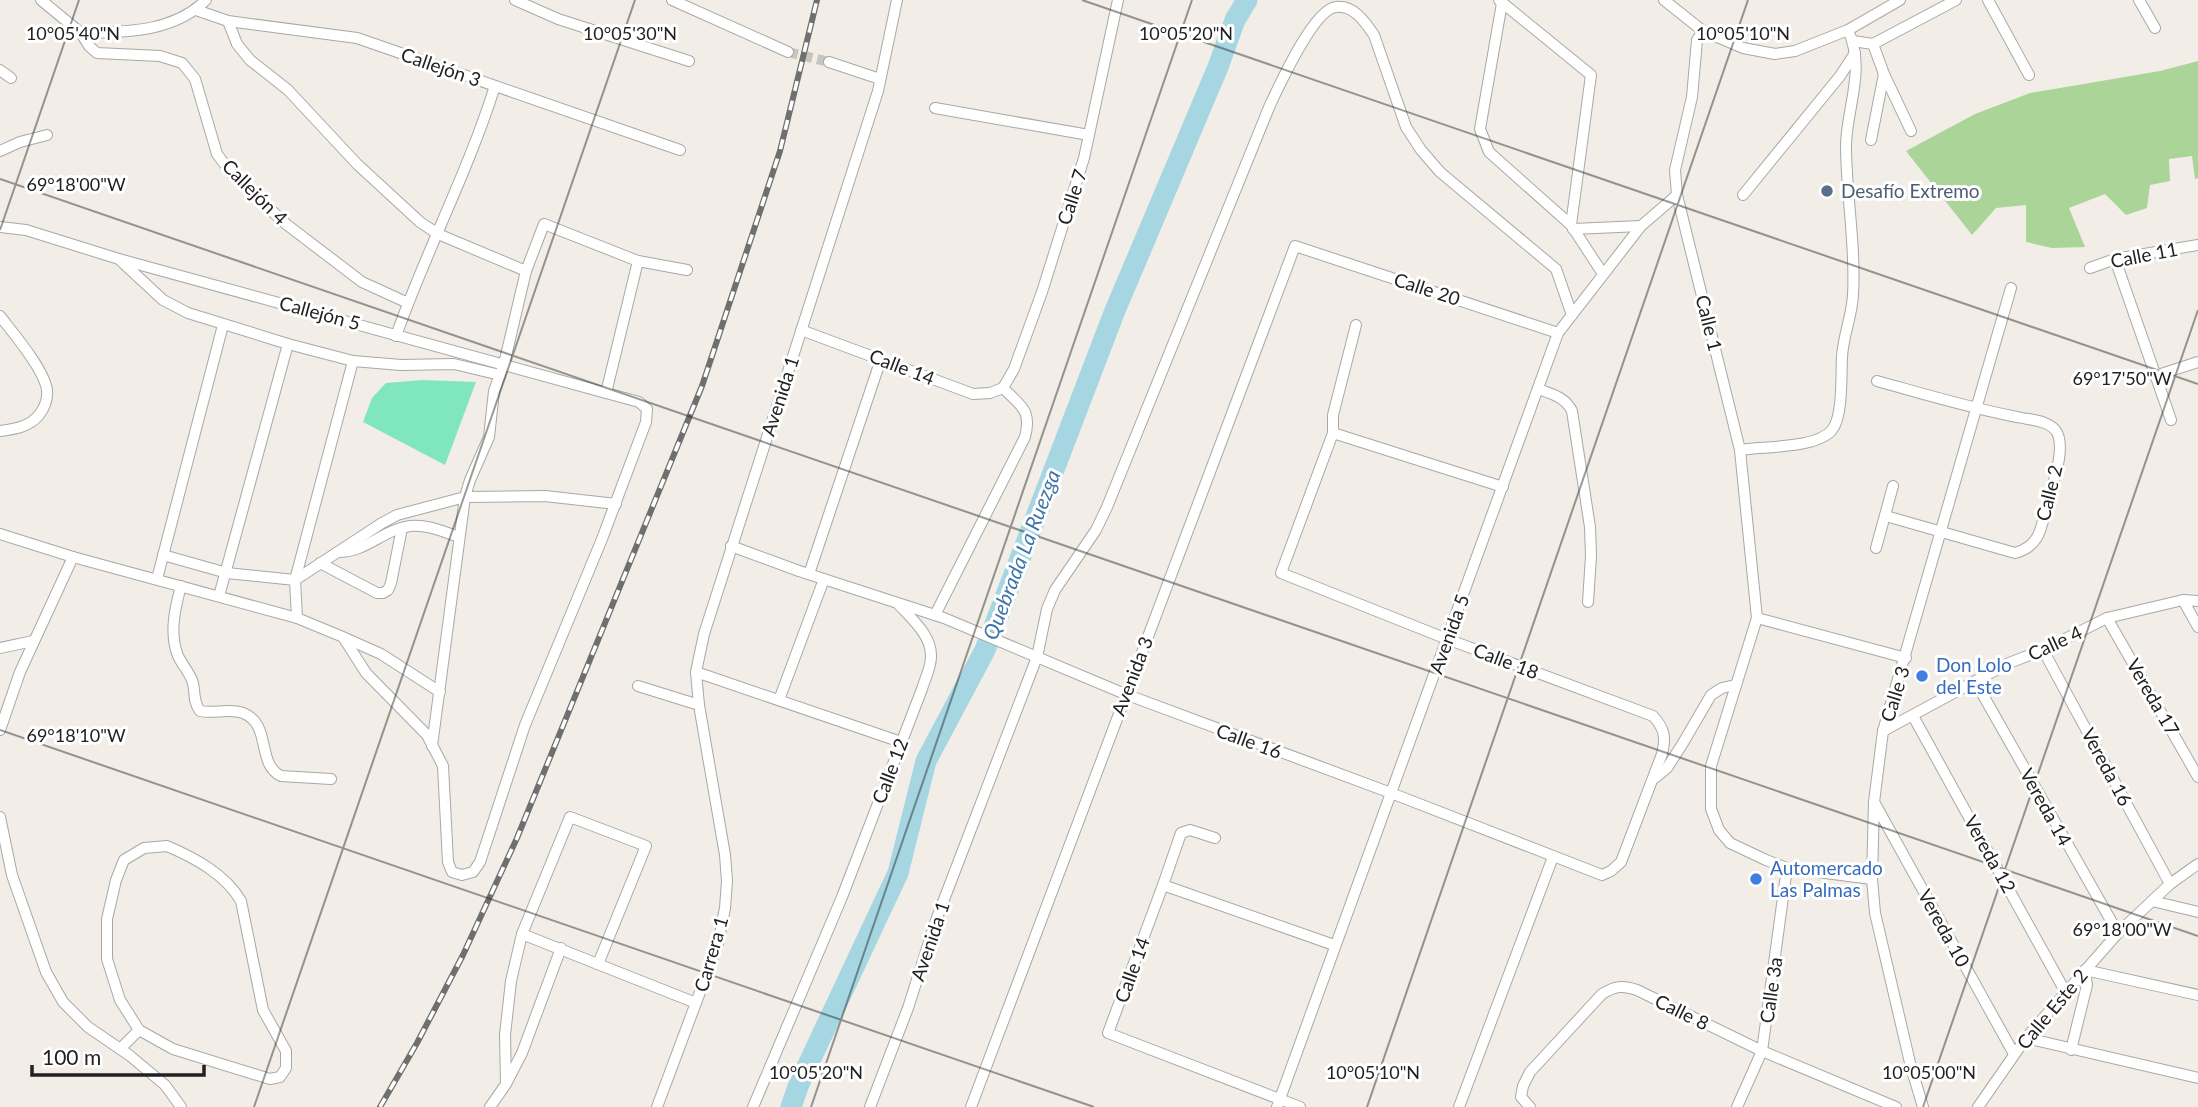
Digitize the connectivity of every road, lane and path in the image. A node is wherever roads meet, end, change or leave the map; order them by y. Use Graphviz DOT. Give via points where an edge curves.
graph roads {
  1 [pos="41,0"];
  2 [pos="206,0"];
  3 [pos="515,0"];
  4 [pos="672,0"];
  5 [pos="897,0"];
  6 [pos="1118,0"];
  7 [pos="1664,0"];
  8 [pos="1900,0"];
  9 [pos="1956,0"];
  10 [pos="1988,0"];
  11 [pos="2138,0"];
  12 [pos="1500,1"];
  13 [pos="196,10"];
  14 [pos="228,21"];
  15 [pos="2155,28"];
  16 [pos="1703,31"];
  17 [pos="81,33"];
  18 [pos="1851,35"];
  19 [pos="1873,44"];
  20 [pos="788,52"];
  21 [pos="1855,53"];
  22 [pos="689,61"];
  23 [pos="829,62"];
  24 [pos="0,70"];
  25 [pos="1884,74"];
  26 [pos="2029,75"];
  27 [pos="11,78"];
  28 [pos="880,79"];
  29 [pos="495,86"];
  30 [pos="934,108"];
  31 [pos="1911,131"];
  32 [pos="47,135"];
  33 [pos="1089,135"];
  34 [pos="1871,140"];
  35 [pos="681,150"];
  36 [pos="0,151"];
  37 [pos="1677,195"];
  38 [pos="1743,195"];
  39 [pos="1641,226"];
  40 [pos="0,227"];
  41 [pos="1572,227"];
  42 [pos="438,234"];
  43 [pos="2198,245"];
  44 [pos="1296,246"];
  45 [pos="119,259"];
  46 [pos="2115,259"];
  47 [pos="638,261"];
  48 [pos="2090,268"];
  49 [pos="687,270"];
  50 [pos="526,271"];
  51 [pos="1603,274"];
  52 [pos="2011,288"];
  53 [pos="408,303"];
  54 [pos="1572,315"];
  55 [pos="0,316"];
  56 [pos="223,325"];
  57 [pos="1356,325"];
  58 [pos="801,330"];
  59 [pos="1558,333"];
  60 [pos="396,336"];
  61 [pos="288,344"];
  62 [pos="881,359"];
  63 [pos="353,361"];
  64 [pos="2198,362"];
  65 [pos="502,370"];
  66 [pos="2155,376"];
  67 [pos="1877,381"];
  68 [pos="1003,388"];
  69 [pos="1538,389"];
  70 [pos="606,393"];
  71 [pos="1977,409"];
  72 [pos="2171,420"];
  73 [pos="0,431"];
  74 [pos="1333,433"];
  75 [pos="1740,450"];
  76 [pos="1503,486"];
  77 [pos="1893,486"];
  78 [pos="465,497"];
  79 [pos="616,504"];
  80 [pos="415,511"];
  81 [pos="1886,516"];
  82 [pos="407,527"];
  83 [pos="1941,532"];
  84 [pos="0,534"];
  85 [pos="459,537"];
  86 [pos="367,539"];
  87 [pos="731,546"];
  88 [pos="1876,548"];
  89 [pos="163,555"];
  90 [pos="73,557"];
  91 [pos="320,563"];
  92 [pos="227,573"];
  93 [pos="809,574"];
  94 [pos="157,579"];
  95 [pos="824,579"];
  96 [pos="295,580"];
  97 [pos="181,586"];
  98 [pos="219,596"];
  99 [pos="2183,600"];
  100 [pos="2198,601"];
  101 [pos="1588,602"];
  102 [pos="897,603"];
  103 [pos="939,616"];
  104 [pos="297,618"];
  105 [pos="1756,618"];
  106 [pos="2108,618"];
  107 [pos="2198,627"];
  108 [pos="343,637"];
  109 [pos="1447,639"];
  110 [pos="33,641"];
  111 [pos="0,648"];
  112 [pos="2043,650"];
  113 [pos="1037,657"];
  114 [pos="1906,658"];
  115 [pos="696,672"];
  116 [pos="1975,681"];
  117 [pos="1735,685"];
  118 [pos="638,686"];
  119 [pos="439,692"];
  120 [pos="1125,694"];
  121 [pos="779,700"];
  122 [pos="699,705"];
  123 [pos="1913,716"];
  124 [pos="0,730"];
  125 [pos="1883,731"];
  126 [pos="901,742"];
  127 [pos="432,746"];
  128 [pos="2198,777"];
  129 [pos="331,779"];
  130 [pos="1650,783"];
  131 [pos="1391,793"];
  132 [pos="715,795"];
  133 [pos="1874,802"];
  134 [pos="0,817"];
  135 [pos="1215,838"];
  136 [pos="1553,857"];
  137 [pos="2198,864"];
  138 [pos="1787,868"];
  139 [pos="1872,879"];
  140 [pos="2170,884"];
  141 [pos="1163,885"];
  142 [pos="2152,901"];
  143 [pos="2198,912"];
  144 [pos="2118,933"];
  145 [pos="522,934"];
  146 [pos="1334,945"];
  147 [pos="561,948"];
  148 [pos="598,964"];
  149 [pos="2083,972"];
  150 [pos="2066,993"];
  151 [pos="2198,995"];
  152 [pos="696,1003"];
  153 [pos="139,1030"];
  154 [pos="2026,1038"];
  155 [pos="120,1049"];
  156 [pos="2071,1050"];
  157 [pos="1762,1051"];
  158 [pos="2014,1054"];
  159 [pos="2198,1078"];
  160 [pos="506,1084"];
  161 [pos="1278,1103"];
  162 [pos="181,1107"];
  163 [pos="490,1107"];
  164 [pos="657,1107"];
  165 [pos="753,1107"];
  166 [pos="870,1107"];
  167 [pos="971,1107"];
  168 [pos="1300,1107"];
  169 [pos="1459,1107"];
  170 [pos="1530,1107"];
  171 [pos="1737,1107"];
  172 [pos="1896,1107"];
  173 [pos="1923,1107"];
  174 [pos="1978,1107"];
  1 -- 17 [label="street, Callejón 4"];
  2 -- 13 [label="street"];
  3 -- 22 [label="street" via="558,19"];
  4 -- 20 [label="street"];
  5 -- 28 [label="street, Avenida 1"];
  6 -- 33 [label="street, Calle 7"];
  7 -- 16 [label="street"];
  8 -- 18 [label="street"];
  9 -- 19 [label="street"];
  10 -- 26 [label="street"];
  11 -- 15 [label="street"];
  12 -- 41 [label="street" via="1480,129 1489,152"];
  12 -- 41 [label="street" via="1591,75"];
  13 -- 14 [label="street, Callejón 3"];
  13 -- 17 [label="street" via="134,32"];
  14 -- 29 [label="street, Callejón 3" via="356,38"];
  14 -- 42 [label="street" via="250,60 288,90 419,222"];
  16 -- 18 [label="street" via="1743,48 1775,54"];
  16 -- 37 [label="street, Calle 1" via="1697,40 1692,97 1675,170"];
  17 -- 53 [label="street, Callejón 4" via="97,52 159,56 182,63 195,79 217,154 232,174 286,224 362,282"];
  18 -- 19 [label="street"];
  18 -- 21 [label="street"];
  19 -- 25 [label="street"];
  21 -- 38 [label="street"];
  21 -- 75 [label="street" via="1856,82 1846,144 1854,296 1843,343 1838,416 1834,428 1813,442"];
  23 -- 28 [label="street"];
  24 -- 27 [label="street"];
  25 -- 31 [label="street"];
  25 -- 34 [label="street"];
  28 -- 58 [label="street, Avenida 1"];
  29 -- 35 [label="street, Callejón 3"];
  29 -- 42 [label="street"];
  30 -- 33 [label="street"];
  32 -- 36 [label="street"];
  33 -- 68 [label="street, Calle 7" via="1042,292"];
  37 -- 39 [label="street, Avenida 5"];
  37 -- 75 [label="street, Calle 1"];
  39 -- 41 [label="street"];
  39 -- 51 [label="street, Avenida 5"];
  40 -- 45 [label="street, Callejón 5" via="26,230"];
  41 -- 51 [label="street"];
  42 -- 50 [label="street"];
  42 -- 53 [label="street"];
  43 -- 46 [label="street, Calle 11"];
  44 -- 59 [label="street, Calle 20"];
  44 -- 120 [label="street, Avenida 3"];
  45 -- 56 [label="street" via="163,300"];
  45 -- 60 [label="street, Callejón 5"];
  46 -- 48 [label="street, Calle 11"];
  46 -- 66 [label="street"];
  47 -- 49 [label="street"];
  47 -- 50 [label="street" via="544,224"];
  47 -- 70 [label="street"];
  50 -- 65 [label="street"];
  51 -- 54 [label="street, Avenida 5"];
  52 -- 71 [label="street, Calle 3"];
  53 -- 60 [label="street"];
  54 -- 59 [label="street, Avenida 5"];
  54 -- 113 [label="street, Avenida 1" via="1556,268 1440,172 1421,150 1406,127 1366,23 1348,8 1324,12 1270,105 1107,506 1046,609"];
  55 -- 73 [label="street" via="47,389 46,405 37,418 24,427"];
  56 -- 61 [label="street"];
  56 -- 89 [label="street"];
  57 -- 74 [label="street" via="1333,415"];
  58 -- 62 [label="street, Calle 14"];
  58 -- 87 [label="street, Avenida 1"];
  59 -- 69 [label="street, Avenida 5"];
  60 -- 65 [label="street, Callejón 5"];
  61 -- 63 [label="street"];
  61 -- 92 [label="street"];
  62 -- 68 [label="street, Calle 14" via="973,394"];
  62 -- 93 [label="street"];
  63 -- 65 [label="street"];
  63 -- 96 [label="street"];
  64 -- 66 [label="street"];
  65 -- 70 [label="street, Callejón 5"];
  65 -- 78 [label="street" via="492,400 489,437"];
  66 -- 72 [label="street"];
  67 -- 71 [label="street, Calle 2"];
  68 -- 103 [label="street" via="1026,410 1025,437"];
  69 -- 76 [label="street, Avenida 5"];
  69 -- 101 [label="street" via="1568,402 1572,411 1590,527"];
  70 -- 79 [label="street, Callejón 5" via="639,402 647,409"];
  71 -- 83 [label="street, Calle 3"];
  71 -- 83 [label="street, Calle 2" via="2048,424 2057,432 2061,443 2058,463 2038,538 2028,550 2015,553"];
  74 -- 76 [label="street"];
  74 -- 109 [label="street, Calle 18" via="1281,573"];
  75 -- 105 [label="street, Calle 1"];
  76 -- 109 [label="street, Avenida 5"];
  77 -- 81 [label="street"];
  78 -- 79 [label="street" via="545,496"];
  78 -- 80 [label="street"];
  78 -- 85 [label="street"];
  79 -- 127 [label="street" via="525,725 473,872 452,872 447,863 443,766"];
  80 -- 82 [label="street"];
  80 -- 86 [label="street" via="397,515"];
  81 -- 83 [label="street, Calle 2"];
  81 -- 88 [label="street"];
  82 -- 85 [label="street" via="428,527"];
  82 -- 86 [label="street"];
  82 -- 91 [label="street" via="391,583 383,593"];
  83 -- 114 [label="street, Calle 3"];
  84 -- 90 [label="street"];
  85 -- 119 [label="street"];
  86 -- 91 [label="street"];
  87 -- 93 [label="street, Calle 12"];
  87 -- 115 [label="street, Avenida 1"];
  89 -- 92 [label="street"];
  89 -- 94 [label="street"];
  90 -- 94 [label="street"];
  90 -- 110 [label="street"];
  91 -- 96 [label="street"];
  92 -- 96 [label="street"];
  92 -- 98 [label="street"];
  93 -- 95 [label="street, Calle 12"];
  94 -- 97 [label="street"];
  95 -- 102 [label="street, Calle 12"];
  95 -- 121 [label="street"];
  96 -- 104 [label="street"];
  97 -- 98 [label="street"];
  97 -- 129 [label="street" via="173,623 176,647 191,677 200,711 235,711 253,718 270,766 281,776"];
  98 -- 104 [label="street"];
  99 -- 100 [label="street, Calle 4"];
  99 -- 106 [label="street, Calle 4"];
  99 -- 107 [label="street"];
  102 -- 103 [label="street, Calle 16"];
  102 -- 126 [label="street, Calle 12" via="929,641 932,657"];
  103 -- 113 [label="street, Calle 16"];
  104 -- 108 [label="street"];
  105 -- 114 [label="street"];
  105 -- 117 [label="street, Calle 1"];
  106 -- 112 [label="street, Calle 4"];
  106 -- 128 [label="street, Vereda 17"];
  108 -- 119 [label="street" via="381,654"];
  108 -- 127 [label="street" via="366,673 427,735"];
  109 -- 130 [label="street, Calle 18" via="1653,716 1663,726 1666,739"];
  109 -- 131 [label="street, Avenida 5"];
  110 -- 111 [label="street"];
  110 -- 124 [label="street"];
  112 -- 116 [label="street, Calle 4"];
  112 -- 140 [label="street, Vereda 16"];
  113 -- 120 [label="street, Calle 16"];
  113 -- 166 [label="street, Avenida 1"];
  114 -- 125 [label="street, Calle 3"];
  115 -- 121 [label="street"];
  115 -- 122 [label="street, Avenida 1"];
  116 -- 123 [label="street, Calle 4"];
  116 -- 144 [label="street, Vereda 14"];
  117 -- 130 [label="street" via="1711,695 1667,768"];
  117 -- 138 [label="street, Calle 1" via="1710,766 1711,809 1718,830 1730,843"];
  118 -- 122 [label="street"];
  119 -- 127 [label="street"];
  120 -- 131 [label="street, Calle 16"];
  120 -- 167 [label="street, Avenida 3"];
  121 -- 126 [label="street"];
  122 -- 132 [label="street, Avenida 1"];
  123 -- 125 [label="street, Calle 4"];
  123 -- 150 [label="street, Vereda 12"];
  125 -- 133 [label="street, Calle 3"];
  126 -- 165 [label="street, Calle 12" via="842,897"];
  130 -- 136 [label="street, Calle 16" via="1620,862 1611,871 1602,875"];
  131 -- 136 [label="street, Calle 16"];
  131 -- 146 [label="street, Avenida 5"];
  132 -- 152 [label="street, Carrera 1" via="727,881 725,908 718,944"];
  133 -- 139 [label="street, Calle 3"];
  133 -- 158 [label="street, Vereda 10"];
  134 -- 155 [label="street" via="12,876 46,972 64,1002 88,1027"];
  135 -- 141 [label="street" via="1190,830 1181,833"];
  136 -- 169 [label="street"];
  137 -- 140 [label="street, Calle Este 2"];
  138 -- 139 [label="street, Calle 1"];
  138 -- 157 [label="street, Calle 3a"];
  139 -- 173 [label="street, Calle 3" via="1875,912"];
  140 -- 142 [label="street, Calle Este 2"];
  141 -- 146 [label="street"];
  141 -- 161 [label="street, Calle 14" via="1108,1033"];
  142 -- 143 [label="street"];
  142 -- 144 [label="street, Calle Este 2"];
  144 -- 149 [label="street, Calle Este 2"];
  145 -- 147 [label="street"];
  145 -- 148 [label="street" via="570,817 646,846"];
  145 -- 160 [label="street" via="509,994"];
  146 -- 161 [label="street, Avenida 5"];
  147 -- 148 [label="street"];
  147 -- 160 [label="street" via="522,1054"];
  148 -- 152 [label="street"];
  149 -- 150 [label="street, Calle Este 2"];
  149 -- 151 [label="street"];
  149 -- 156 [label="street" via="2087,985"];
  150 -- 154 [label="street, Calle Este 2"];
  152 -- 164 [label="street, Carrera 1"];
  153 -- 153 [label="street" via="120,1000 107,959 107,919 124,860 144,848 167,846 193,857 233,887 241,901 263,1010 286,1051 286,1068 280,1077 270,1079 173,1049"];
  153 -- 155 [label="street"];
  154 -- 156 [label="street"];
  154 -- 158 [label="street, Calle Este 2"];
  155 -- 162 [label="street" via="165,1085"];
  156 -- 159 [label="street"];
  157 -- 170 [label="street, Calle 8" via="1637,990 1612,987 1530,1072 1521,1097"];
  157 -- 171 [label="street, Calle 3a"];
  157 -- 172 [label="street, Calle 8"];
  158 -- 174 [label="street, Calle Este 2"];
  160 -- 163 [label="street"];
  161 -- 168 [label="street, Calle 14"];
}
